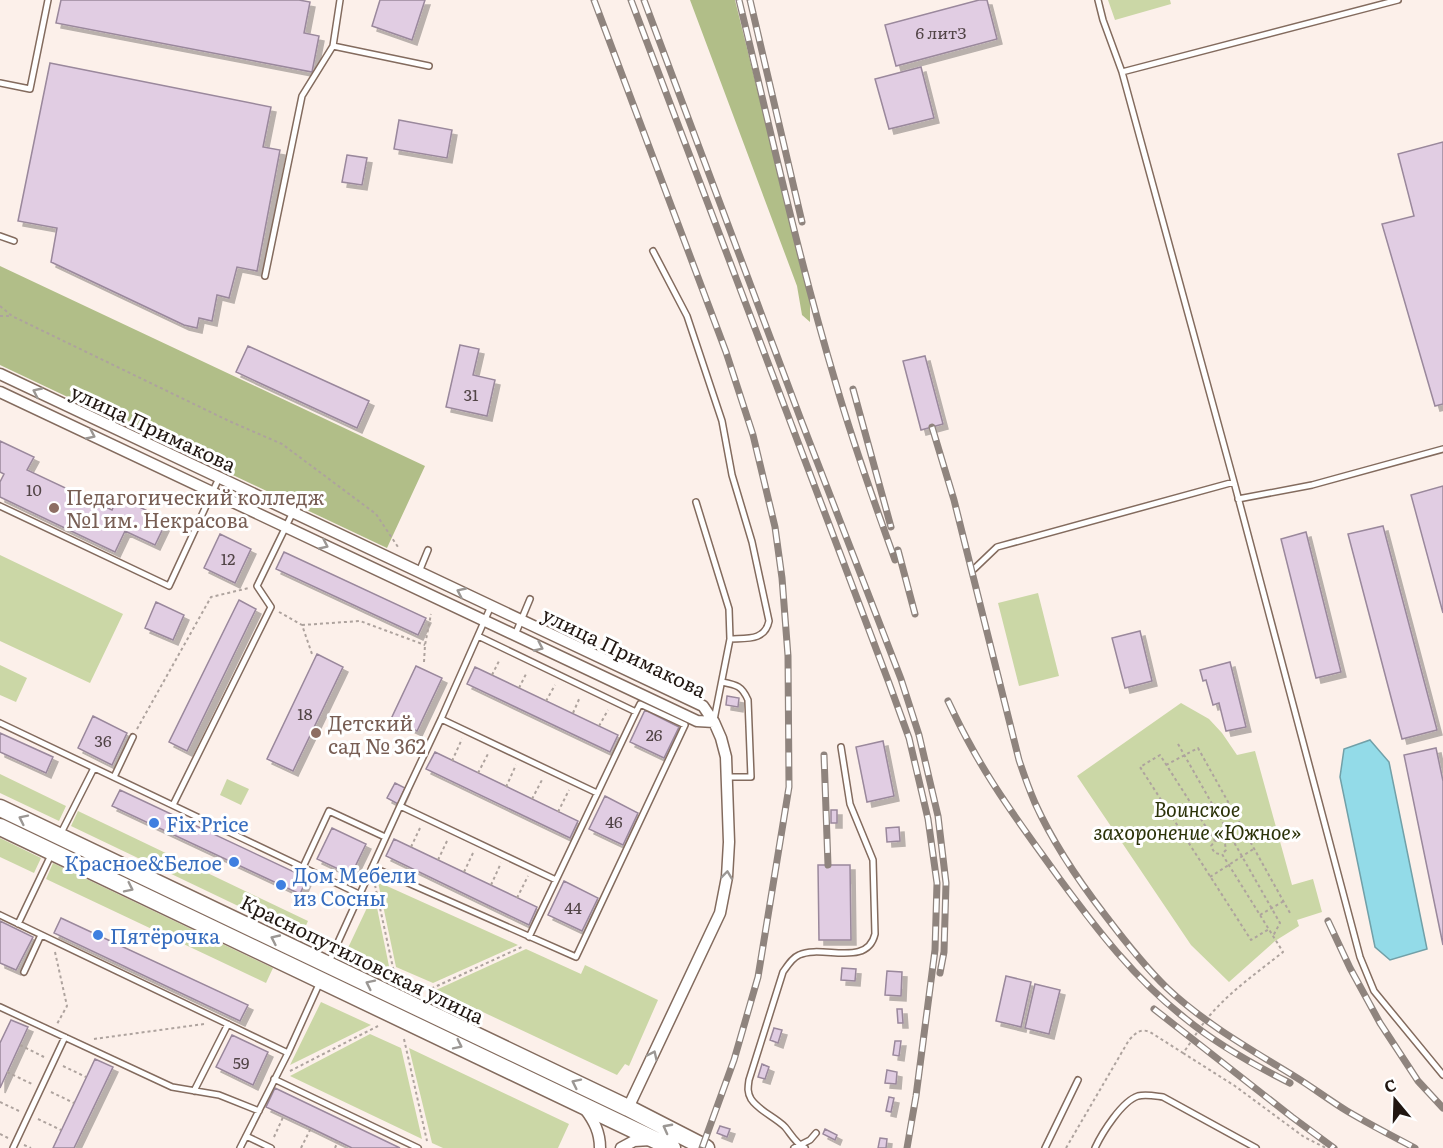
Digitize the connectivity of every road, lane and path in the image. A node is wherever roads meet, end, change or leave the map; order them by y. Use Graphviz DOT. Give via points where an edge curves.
graph roads {
  1 [pos="48,0"];
  2 [pos="340,0"];
  3 [pos="1098,0"];
  4 [pos="1398,0"];
  5 [pos="333,46"];
  6 [pos="429,66"];
  7 [pos="1122,72"];
  8 [pos="0,83"];
  9 [pos="0,236"];
  10 [pos="14,241"];
  11 [pos="653,251"];
  12 [pos="265,276"];
  13 [pos="0,306"];
  14 [pos="0,316"];
  15 [pos="12,316"];
  16 [pos="0,374"];
  17 [pos="0,392"];
  18 [pos="1443,448"];
  19 [pos="219,478"];
  20 [pos="1234,482"];
  21 [pos="212,492"];
  22 [pos="1238,498"];
  23 [pos="696,502"];
  24 [pos="0,506"];
  25 [pos="293,512"];
  26 [pos="286,527"];
  27 [pos="397,547"];
  28 [pos="428,549"];
  29 [pos="974,569"];
  30 [pos="419,572"];
  31 [pos="255,587"];
  32 [pos="530,600"];
  33 [pos="491,606"];
  34 [pos="271,607"];
  35 [pos="431,614"];
  36 [pos="484,621"];
  37 [pos="522,621"];
  38 [pos="302,625"];
  39 [pos="515,635"];
  40 [pos="478,636"];
  41 [pos="730,639"];
  42 [pos="425,645"];
  43 [pos="505,649"];
  44 [pos="312,654"];
  45 [pos="424,662"];
  46 [pos="532,662"];
  47 [pos="492,675"];
  48 [pos="560,675"];
  49 [pos="722,682"];
  50 [pos="585,687"];
  51 [pos="519,688"];
  52 [pos="613,700"];
  53 [pos="546,701"];
  54 [pos="636,712"];
  55 [pos="573,713"];
  56 [pos="441,719"];
  57 [pos="714,722"];
  58 [pos="0,723"];
  59 [pos="599,726"];
  60 [pos="466,731"];
  61 [pos="133,736"];
  62 [pos="493,744"];
  63 [pos="1178,744"];
  64 [pos="841,747"];
  65 [pos="1185,755"];
  66 [pos="520,757"];
  67 [pos="452,761"];
  68 [pos="1166,765"];
  69 [pos="94,768"];
  70 [pos="547,769"];
  71 [pos="478,773"];
  72 [pos="114,777"];
  73 [pos="727,777"];
  74 [pos="573,782"];
  75 [pos="506,787"];
  76 [pos="597,794"];
  77 [pos="532,799"];
  78 [pos="173,805"];
  79 [pos="400,806"];
  80 [pos="0,808"];
  81 [pos="558,812"];
  82 [pos="424,818"];
  83 [pos="0,826"];
  84 [pos="452,831"];
  85 [pos="386,837"];
  86 [pos="1215,841"];
  87 [pos="478,843"];
  88 [pos="56,844"];
  89 [pos="411,847"];
  90 [pos="1255,848"];
  91 [pos="1222,854"];
  92 [pos="505,855"];
  93 [pos="1242,856"];
  94 [pos="438,860"];
  95 [pos="1229,865"];
  96 [pos="303,867"];
  97 [pos="372,867"];
  98 [pos="531,868"];
  99 [pos="464,872"];
  100 [pos="1210,877"];
  101 [pos="556,880"];
  102 [pos="491,885"];
  103 [pos="359,894"];
  104 [pos="517,898"];
  105 [pos="1284,901"];
  106 [pos="1272,908"];
  107 [pos="1290,913"];
  108 [pos="0,915"];
  109 [pos="1260,915"];
  110 [pos="18,924"];
  111 [pos="1269,929"];
  112 [pos="41,935"];
  113 [pos="1273,936"];
  114 [pos="529,937"];
  115 [pos="52,940"];
  116 [pos="24,972"];
  117 [pos="324,972"];
  118 [pos="395,977"];
  119 [pos="426,991"];
  120 [pos="0,1007"];
  121 [pos="225,1023"];
  122 [pos="381,1025"];
  123 [pos="53,1031"];
  124 [pos="65,1037"];
  125 [pos="404,1038"];
  126 [pos="76,1042"];
  127 [pos="288,1053"];
  128 [pos="1183,1053"];
  129 [pos="1443,1075"];
  130 [pos="274,1079"];
  131 [pos="1078,1080"];
  132 [pos="194,1090"];
  133 [pos="581,1104"];
  134 [pos="628,1108"];
  135 [pos="259,1111"];
  136 [pos="284,1115"];
  137 [pos="311,1128"];
  138 [pos="816,1133"];
  139 [pos="246,1136"];
  140 [pos="654,1140"];
  141 [pos="338,1141"];
  142 [pos="270,1147"];
  143 [pos="800,1147"];
  144 [pos="13,1148"];
  145 [pos="240,1148"];
  146 [pos="302,1148"];
  147 [pos="334,1148"];
  148 [pos="418,1148"];
  149 [pos="428,1148"];
  150 [pos="600,1148"];
  151 [pos="621,1148"];
  152 [pos="672,1148"];
  153 [pos="706,1148"];
  154 [pos="1045,1148"];
  155 [pos="1066,1148"];
  156 [pos="1095,1148"];
  157 [pos="1256,1148"];
  158 [pos="1326,1148"];
  1 -- 8 [label="lane" via="30,89"];
  2 -- 5 [label="lane"];
  3 -- 7 [label="lane"];
  4 -- 7 [label="lane"];
  5 -- 6 [label="lane"];
  5 -- 12 [label="lane" via="302,96"];
  7 -- 20 [label="lane"];
  9 -- 10 [label="lane"];
  11 -- 41 [label="lane" via="687,316 722,421 770,621 763,634"];
  13 -- 15 [label="path"];
  14 -- 15 [label="path"];
  15 -- 27 [label="path" via="282,444 376,514"];
  19 -- 16 [label="street, улица Примакова, one-way"];
  17 -- 21 [label="street, улица Примакова, one-way"];
  18 -- 22 [label="lane" via="1312,485"];
  19 -- 21 [label="lane"];
  19 -- 25 [label="street, улица Примакова"];
  20 -- 22 [label="lane"];
  20 -- 29 [label="lane" via="997,547"];
  21 -- 24 [label="lane" via="169,586"];
  21 -- 26 [label="street, улица Примакова"];
  22 -- 129 [label="lane" via="1360,957 1374,991"];
  23 -- 41 [label="lane" via="729,609"];
  25 -- 26 [label="lane"];
  25 -- 30 [label="street, улица Примакова"];
  26 -- 34 [label="lane" via="257,586"];
  26 -- 36 [label="street, улица Примакова, one-way"];
  28 -- 30 [label="lane"];
  33 -- 30 [label="street, улица Примакова, one-way"];
  31 -- 61 [label="path" via="211,597"];
  32 -- 37 [label="lane"];
  33 -- 36 [label="lane"];
  33 -- 37 [label="street, улица Примакова"];
  34 -- 38 [label="path"];
  34 -- 78 [label="lane"];
  35 -- 42 [label="path"];
  36 -- 39 [label="street, улица Примакова"];
  36 -- 40 [label="lane"];
  37 -- 39 [label="lane"];
  37 -- 57 [label="street, улица Примакова" via="704,706"];
  38 -- 42 [label="path" via="360,621"];
  38 -- 44 [label="path"];
  39 -- 57 [label="street, улица Примакова, one-way" via="697,721"];
  40 -- 43 [label="lane"];
  40 -- 56 [label="lane"];
  41 -- 49 [label="lane"];
  42 -- 45 [label="path"];
  43 -- 46 [label="lane"];
  43 -- 47 [label="path"];
  46 -- 48 [label="lane"];
  46 -- 51 [label="path"];
  48 -- 50 [label="lane"];
  48 -- 53 [label="path"];
  49 -- 57 [label="lane"];
  49 -- 73 [label="lane" via="736,685 748,700 751,777"];
  50 -- 52 [label="lane"];
  50 -- 55 [label="path"];
  52 -- 54 [label="lane"];
  52 -- 59 [label="path"];
  54 -- 76 [label="lane"];
  54 -- 114 [label="lane" via="640,704 685,725 576,957"];
  56 -- 60 [label="lane"];
  56 -- 79 [label="lane"];
  57 -- 73 [label="street" via="724,748"];
  58 -- 69 [label="lane"];
  60 -- 62 [label="lane"];
  60 -- 67 [label="path"];
  61 -- 72 [label="lane"];
  62 -- 66 [label="lane"];
  62 -- 71 [label="path"];
  63 -- 65 [label="path"];
  64 -- 143 [label="lane" via="850,804 873,860 873,942 862,951 811,951 792,960 783,972 749,1080 751,1098"];
  65 -- 68 [label="path"];
  65 -- 90 [label="path" via="1198,748"];
  65 -- 93 [label="path"];
  66 -- 70 [label="lane"];
  66 -- 75 [label="path"];
  68 -- 86 [label="path"];
  68 -- 100 [label="path" via="1160,756 1140,767"];
  69 -- 72 [label="lane"];
  69 -- 88 [label="lane"];
  70 -- 74 [label="lane"];
  70 -- 77 [label="path"];
  72 -- 78 [label="lane"];
  134 -- 73 [label="street, one-way" via="720,913 728,866"];
  74 -- 76 [label="lane"];
  74 -- 81 [label="path"];
  76 -- 101 [label="lane"];
  78 -- 96 [label="lane"];
  79 -- 82 [label="lane"];
  79 -- 85 [label="lane"];
  88 -- 80 [label="main road, Краснопутиловская улица, one-way"];
  82 -- 84 [label="lane"];
  82 -- 89 [label="path"];
  83 -- 88 [label="main road, Краснопутиловская улица"];
  84 -- 87 [label="lane"];
  84 -- 94 [label="path"];
  85 -- 96 [label="lane" via="329,811"];
  85 -- 97 [label="lane"];
  86 -- 91 [label="path" via="1211,846 1213,852"];
  86 -- 91 [label="path" via="1225,844"];
  87 -- 92 [label="lane"];
  87 -- 99 [label="path"];
  88 -- 110 [label="lane"];
  88 -- 117 [label="main road, Краснопутиловская улица"];
  90 -- 93 [label="path"];
  90 -- 105 [label="path"];
  91 -- 95 [label="path"];
  92 -- 98 [label="lane"];
  92 -- 102 [label="path"];
  93 -- 95 [label="path"];
  93 -- 106 [label="path"];
  95 -- 100 [label="path"];
  95 -- 109 [label="path"];
  96 -- 103 [label="lane"];
  97 -- 103 [label="lane"];
  97 -- 114 [label="lane"];
  97 -- 118 [label="path"];
  98 -- 101 [label="lane"];
  98 -- 104 [label="path"];
  100 -- 111 [label="path" via="1251,940"];
  101 -- 114 [label="lane"];
  103 -- 117 [label="lane"];
  105 -- 106 [label="path"];
  105 -- 107 [label="path"];
  106 -- 109 [label="path"];
  106 -- 113 [label="path" via="1280,923"];
  108 -- 110 [label="lane"];
  109 -- 111 [label="path"];
  110 -- 112 [label="lane"];
  111 -- 113 [label="path"];
  112 -- 115 [label="lane"];
  112 -- 116 [label="lane"];
  113 -- 128 [label="path" via="1283,952 1221,1003"];
  114 -- 119 [label="path" via="524,947"];
  115 -- 121 [label="lane"];
  115 -- 123 [label="path" via="67,1006"];
  117 -- 127 [label="lane"];
  117 -- 133 [label="main road, Краснопутиловская улица, one-way"];
  134 -- 117 [label="main road, Краснопутиловская улица, one-way"];
  120 -- 123 [label="lane"];
  121 -- 126 [label="path"];
  121 -- 127 [label="lane"];
  121 -- 132 [label="lane"];
  122 -- 130 [label="path"];
  123 -- 124 [label="lane"];
  124 -- 126 [label="lane"];
  124 -- 144 [label="lane"];
  125 -- 149 [label="path"];
  126 -- 132 [label="lane" via="172,1087"];
  127 -- 130 [label="lane"];
  128 -- 155 [label="path" via="1150,1032 1137,1031"];
  128 -- 158 [label="path" via="1304,1137"];
  130 -- 135 [label="lane"];
  130 -- 148 [label="lane"];
  131 -- 154 [label="lane"];
  132 -- 135 [label="lane"];
  133 -- 140 [label="main road, Краснопутиловская улица"];
  133 -- 150 [label="street" via="599,1133"];
  153 -- 134 [label="main road, Краснопутиловская улица, one-way"];
  135 -- 139 [label="lane"];
  136 -- 142 [label="path"];
  137 -- 146 [label="path"];
  138 -- 143 [label="lane"];
  139 -- 142 [label="lane"];
  139 -- 145 [label="lane"];
  140 -- 151 [label="street" via="634,1141"];
  140 -- 152 [label="main road, Краснопутиловская улица"];
  141 -- 147 [label="path"];
  156 -- 157 [label="lane" via="1122,1108 1137,1096 1150,1095 1163,1097"];
}
